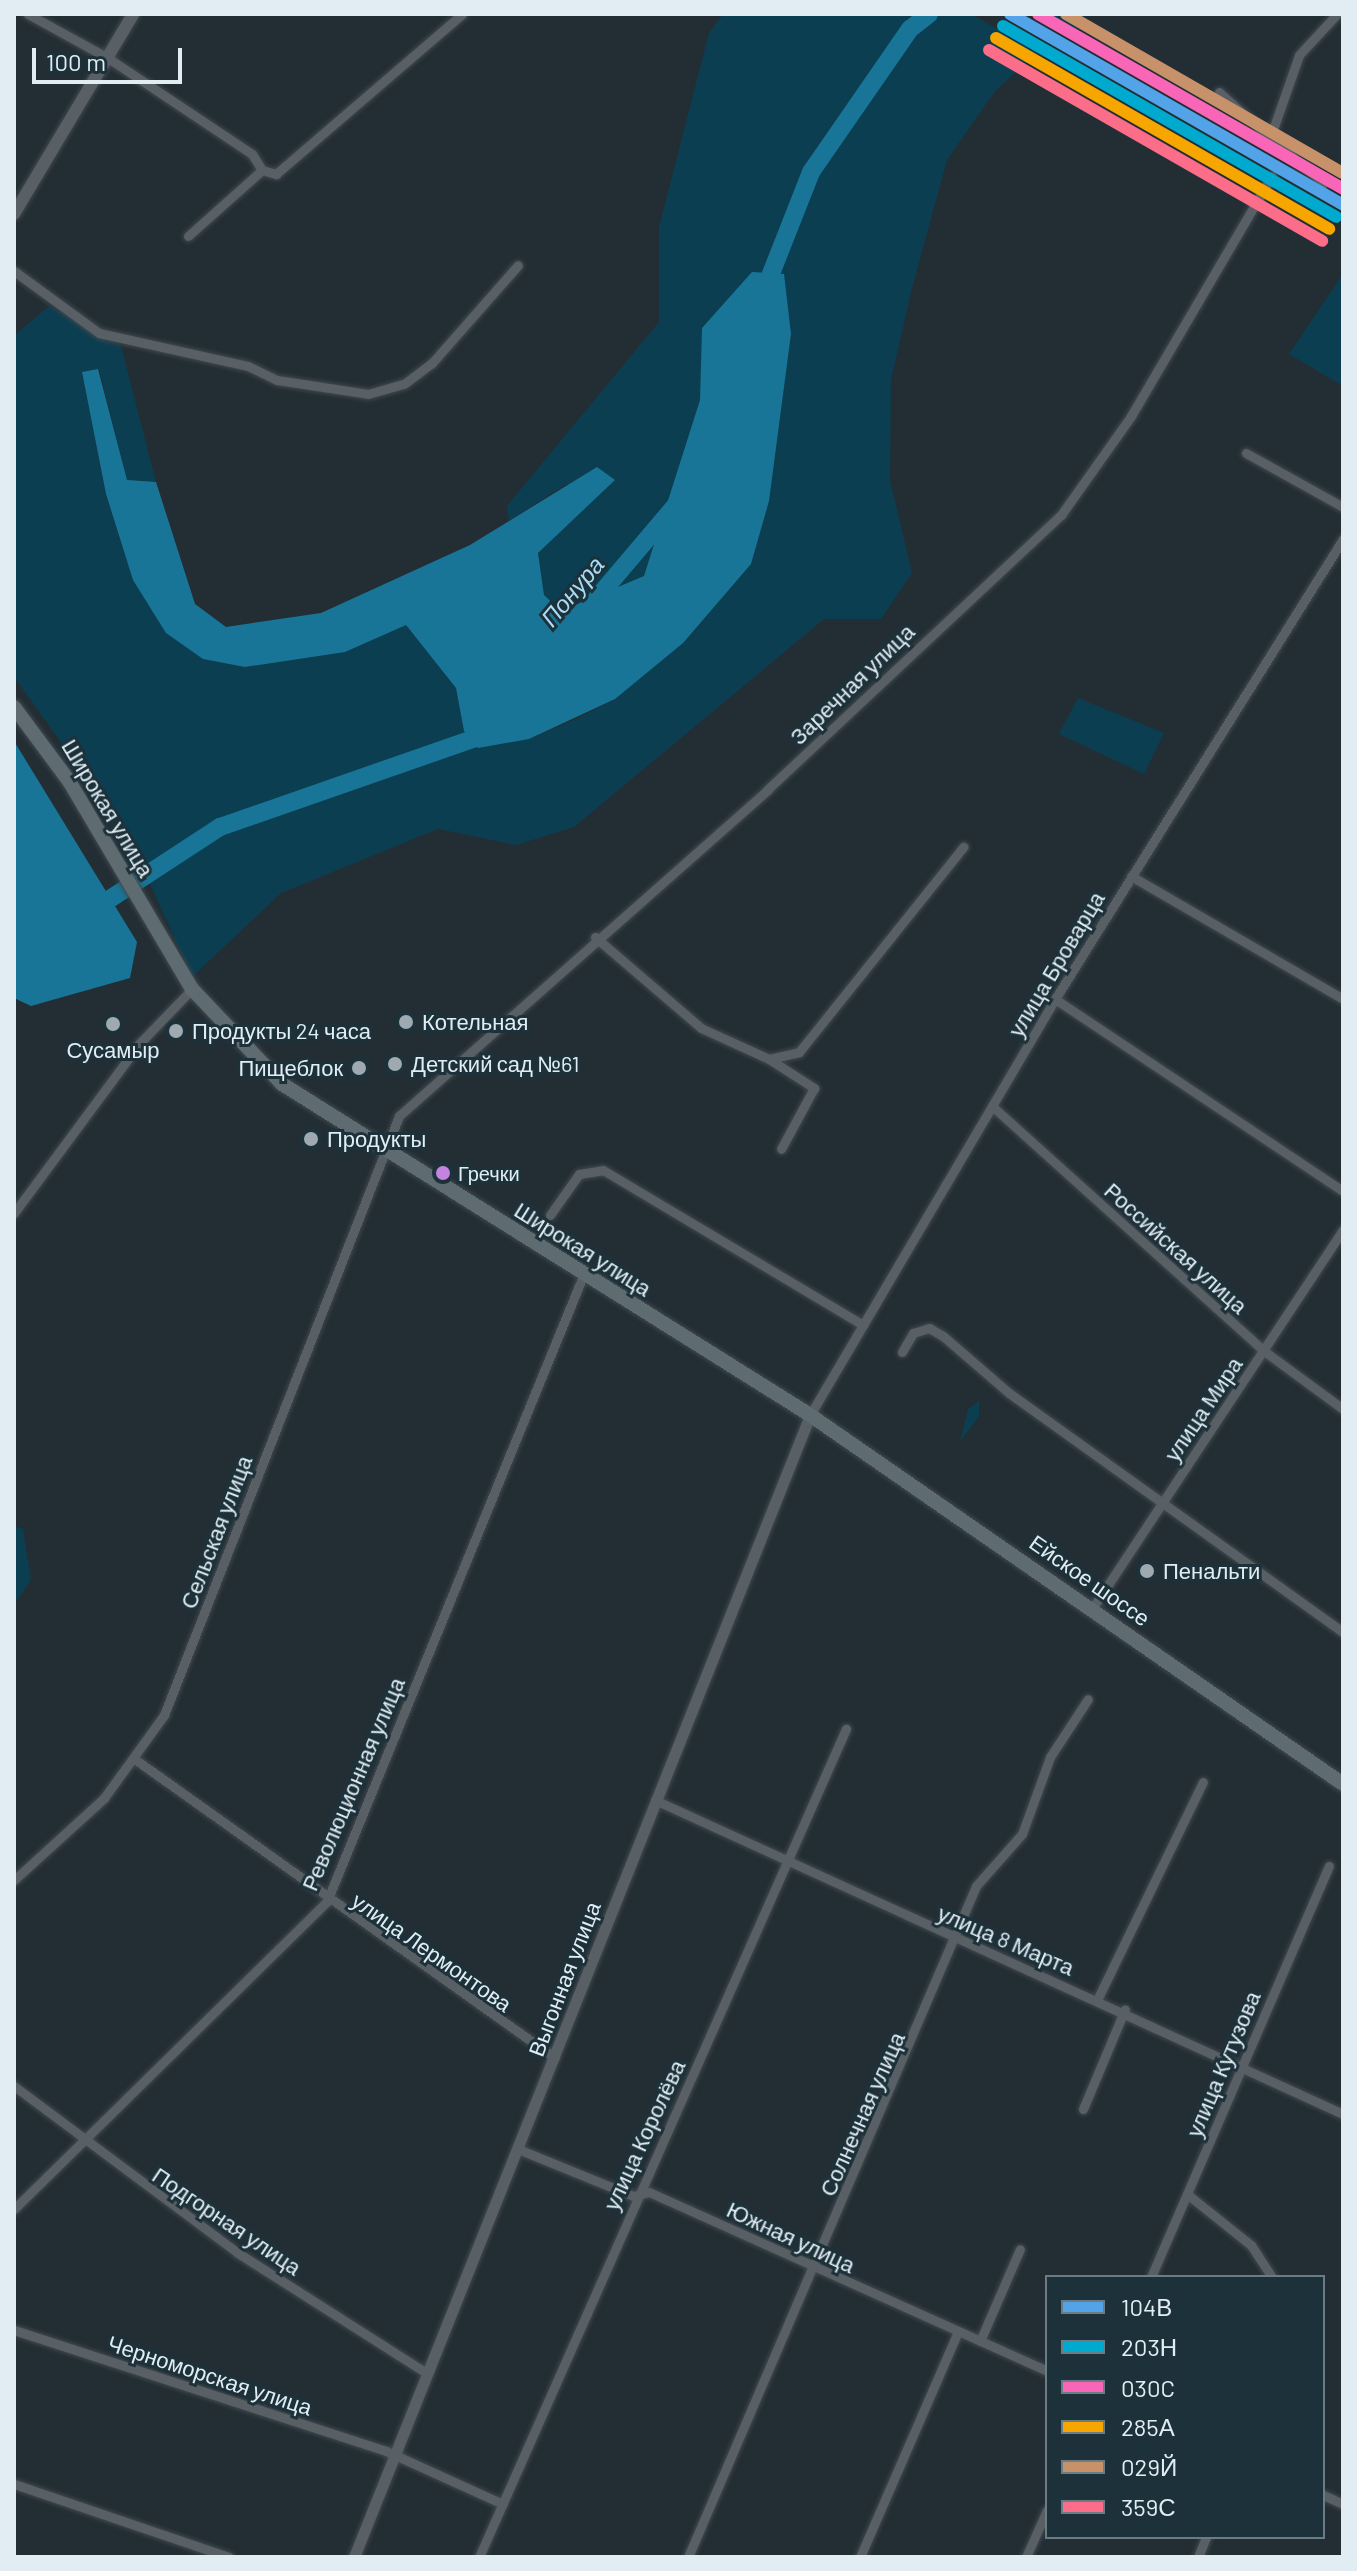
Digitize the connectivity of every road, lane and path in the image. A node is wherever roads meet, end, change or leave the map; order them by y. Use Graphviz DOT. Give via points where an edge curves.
graph roads {
  1 [pos="28,14"];
  2 [pos="133,14"];
  3 [pos="462,14"];
  4 [pos="1338,18"];
  5 [pos="108,58"];
  6 [pos="1219,92"];
  7 [pos="1270,138"];
  8 [pos="262,170"];
  9 [pos="1272,176"];
  10 [pos="1324,183"];
  11 [pos="14,214"];
  12 [pos="188,236"];
  13 [pos="518,265"];
  14 [pos="14,271"];
  15 [pos="1246,453"];
  16 [pos="1343,507"];
  17 [pos="1343,539"];
  18 [pos="14,707"];
  19 [pos="963,847"];
  20 [pos="1131,876"];
  21 [pos="595,937"];
  22 [pos="192,989"];
  23 [pos="1055,999"];
  24 [pos="1343,999"];
  25 [pos="769,1059"];
  26 [pos="992,1106"];
  27 [pos="781,1149"];
  28 [pos="380,1152"];
  29 [pos="1343,1191"];
  30 [pos="14,1213"];
  31 [pos="550,1215"];
  32 [pos="1343,1230"];
  33 [pos="583,1276"];
  34 [pos="863,1325"];
  35 [pos="1264,1351"];
  36 [pos="902,1352"];
  37 [pos="1343,1409"];
  38 [pos="810,1415"];
  39 [pos="1163,1500"];
  40 [pos="1092,1609"];
  41 [pos="1343,1632"];
  42 [pos="1088,1699"];
  43 [pos="846,1729"];
  44 [pos="136,1760"];
  45 [pos="1203,1782"];
  46 [pos="1343,1784"];
  47 [pos="655,1800"];
  48 [pos="787,1862"];
  49 [pos="1329,1866"];
  50 [pos="14,1880"];
  51 [pos="327,1901"];
  52 [pos="957,1940"];
  53 [pos="1098,1998"];
  54 [pos="1125,2009"];
  55 [pos="555,2058"];
  56 [pos="1243,2064"];
  57 [pos="14,2086"];
  58 [pos="1083,2109"];
  59 [pos="1343,2114"];
  60 [pos="85,2145"];
  61 [pos="518,2149"];
  62 [pos="1187,2194"];
  63 [pos="633,2196"];
  64 [pos="14,2209"];
  65 [pos="1020,2249"];
  66 [pos="814,2268"];
  67 [pos="1152,2275"];
  68 [pos="1271,2275"];
  69 [pos="14,2330"];
  70 [pos="958,2332"];
  71 [pos="980,2341"];
  72 [pos="1045,2370"];
  73 [pos="428,2374"];
  74 [pos="395,2456"];
  75 [pos="14,2484"];
  76 [pos="503,2504"];
  77 [pos="1045,2514"];
  78 [pos="229,2557"];
  79 [pos="354,2557"];
  80 [pos="479,2557"];
  81 [pos="688,2557"];
  82 [pos="860,2557"];
  83 [pos="1026,2557"];
  1 -- 5 [label="street"];
  2 -- 5 [label="main road"];
  3 -- 8 [label="street" via="276,174"];
  4 -- 7 [label="street" via="1299,55"];
  5 -- 8 [label="street" via="252,154"];
  5 -- 11 [label="main road"];
  6 -- 7 [label="street"];
  7 -- 10 [label="street"];
  8 -- 12 [label="street"];
  9 -- 21 [label="street, Заречная улица" via="1131,416 1061,515 767,790"];
  13 -- 14 [label="street" via="432,363 404,384 368,394 277,380 248,366 99,333"];
  15 -- 16 [label="street"];
  17 -- 20 [label="street, улица Броварца"];
  18 -- 22 [label="main road, Широкая улица" via="69,781"];
  19 -- 25 [label="street" via="809,1043"];
  20 -- 23 [label="street, улица Броварца"];
  20 -- 24 [label="street"];
  21 -- 25 [label="street" via="673,1008"];
  21 -- 28 [label="street, Заречная улица" via="399,1116"];
  22 -- 28 [label="main road, Широкая улица" via="282,1084"];
  22 -- 30 [label="street" via="139,1044"];
  23 -- 26 [label="street, улица Броварца"];
  23 -- 29 [label="street"];
  25 -- 27 [label="street" via="814,1088"];
  26 -- 34 [label="street, улица Броварца"];
  26 -- 35 [label="street, Российская улица"];
  28 -- 33 [label="main road, Широкая улица"];
  28 -- 44 [label="street, Сельская улица" via="183,1672"];
  31 -- 34 [label="street" via="579,1174 603,1170"];
  32 -- 35 [label="street, улица Мира"];
  33 -- 38 [label="main road, Широкая улица"];
  33 -- 51 [label="street, Революционная улица"];
  34 -- 38 [label="street, улица Броварца"];
  35 -- 37 [label="street, Российская улица"];
  35 -- 39 [label="street, улица Мира"];
  36 -- 39 [label="street" via="913,1333 929,1328"];
  38 -- 40 [label="main road, Ейское шоссе"];
  38 -- 47 [label="street, Выгонная улица"];
  39 -- 40 [label="street, улица Мира"];
  39 -- 41 [label="street"];
  40 -- 46 [label="main road, Ейское шоссе"];
  42 -- 52 [label="street, Солнечная улица" via="1050,1757 1022,1834 976,1886"];
  43 -- 48 [label="street, улица Королёва"];
  44 -- 50 [label="street, Сельская улица"];
  44 -- 51 [label="street, улица Лермонтова"];
  45 -- 53 [label="street"];
  47 -- 48 [label="street, улица 8 Марта"];
  47 -- 55 [label="street, Выгонная улица"];
  48 -- 52 [label="street, улица 8 Марта"];
  48 -- 63 [label="street, улица Королёва"];
  49 -- 56 [label="street, улица Кутузова"];
  51 -- 55 [label="street, улица Лермонтова"];
  51 -- 60 [label="street, Революционная улица" via="91,2128"];
  52 -- 53 [label="street, улица 8 Марта"];
  52 -- 66 [label="street, Солнечная улица"];
  53 -- 54 [label="street, улица 8 Марта"];
  54 -- 56 [label="street, улица 8 Марта"];
  54 -- 58 [label="street"];
  55 -- 61 [label="street, Выгонная улица"];
  56 -- 59 [label="street, улица 8 Марта"];
  56 -- 62 [label="street, улица Кутузова"];
  57 -- 60 [label="street, Подгорная улица"];
  60 -- 64 [label="street, Революционная улица"];
  60 -- 73 [label="street, Подгорная улица"];
  61 -- 63 [label="street, Южная улица"];
  61 -- 73 [label="street, Выгонная улица"];
  62 -- 67 [label="street, улица Кутузова"];
  62 -- 68 [label="street" via="1251,2245"];
  63 -- 66 [label="street, Южная улица" via="649,2192"];
  63 -- 76 [label="street, улица Королёва"];
  65 -- 71 [label="street"];
  66 -- 70 [label="street, Южная улица"];
  66 -- 81 [label="street, Солнечная улица"];
  69 -- 74 [label="street, Черноморская улица"];
  70 -- 71 [label="street, Южная улица"];
  70 -- 82 [label="street"];
  71 -- 72 [label="street, Южная улица"];
  73 -- 74 [label="street, Выгонная улица"];
  74 -- 76 [label="street, Черноморская улица"];
  74 -- 79 [label="street, Выгонная улица"];
  75 -- 78 [label="street"];
  76 -- 80 [label="street, улица Королёва"];
  77 -- 83 [label="street"];
}
